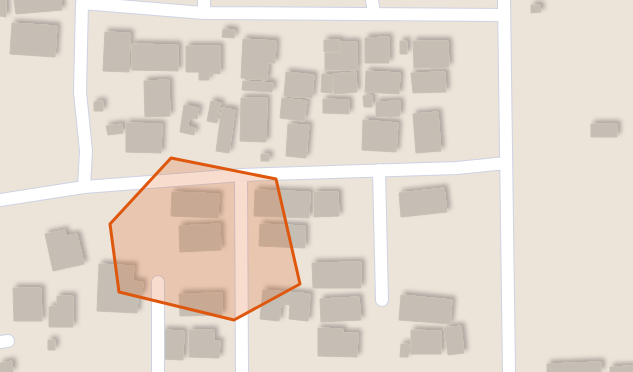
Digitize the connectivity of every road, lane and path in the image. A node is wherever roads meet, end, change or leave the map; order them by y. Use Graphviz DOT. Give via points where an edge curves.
graph roads {
  1 [pos="204,0"];
  2 [pos="372,0"];
  3 [pos="504,0"];
  4 [pos="82,1"];
  5 [pos="204,13"];
  6 [pos="374,13"];
  7 [pos="504,15"];
  8 [pos="506,163"];
  9 [pos="379,170"];
  10 [pos="242,175"];
  11 [pos="84,187"];
  12 [pos="0,200"];
  13 [pos="158,282"];
  14 [pos="382,300"];
  15 [pos="158,372"];
  16 [pos="242,372"];
  17 [pos="509,372"];
  1 -- 5 [label="street"];
  2 -- 6 [label="street"];
  3 -- 7 [label="street"];
  4 -- 5 [label="street"];
  4 -- 11 [label="street" via="80,92 86,151"];
  5 -- 6 [label="street"];
  6 -- 7 [label="street"];
  7 -- 8 [label="street"];
  8 -- 9 [label="street" via="457,168"];
  8 -- 17 [label="street"];
  9 -- 10 [label="street"];
  9 -- 14 [label="street"];
  10 -- 11 [label="street"];
  10 -- 16 [label="street"];
  11 -- 12 [label="street"];
  13 -- 15 [label="street"];
}
